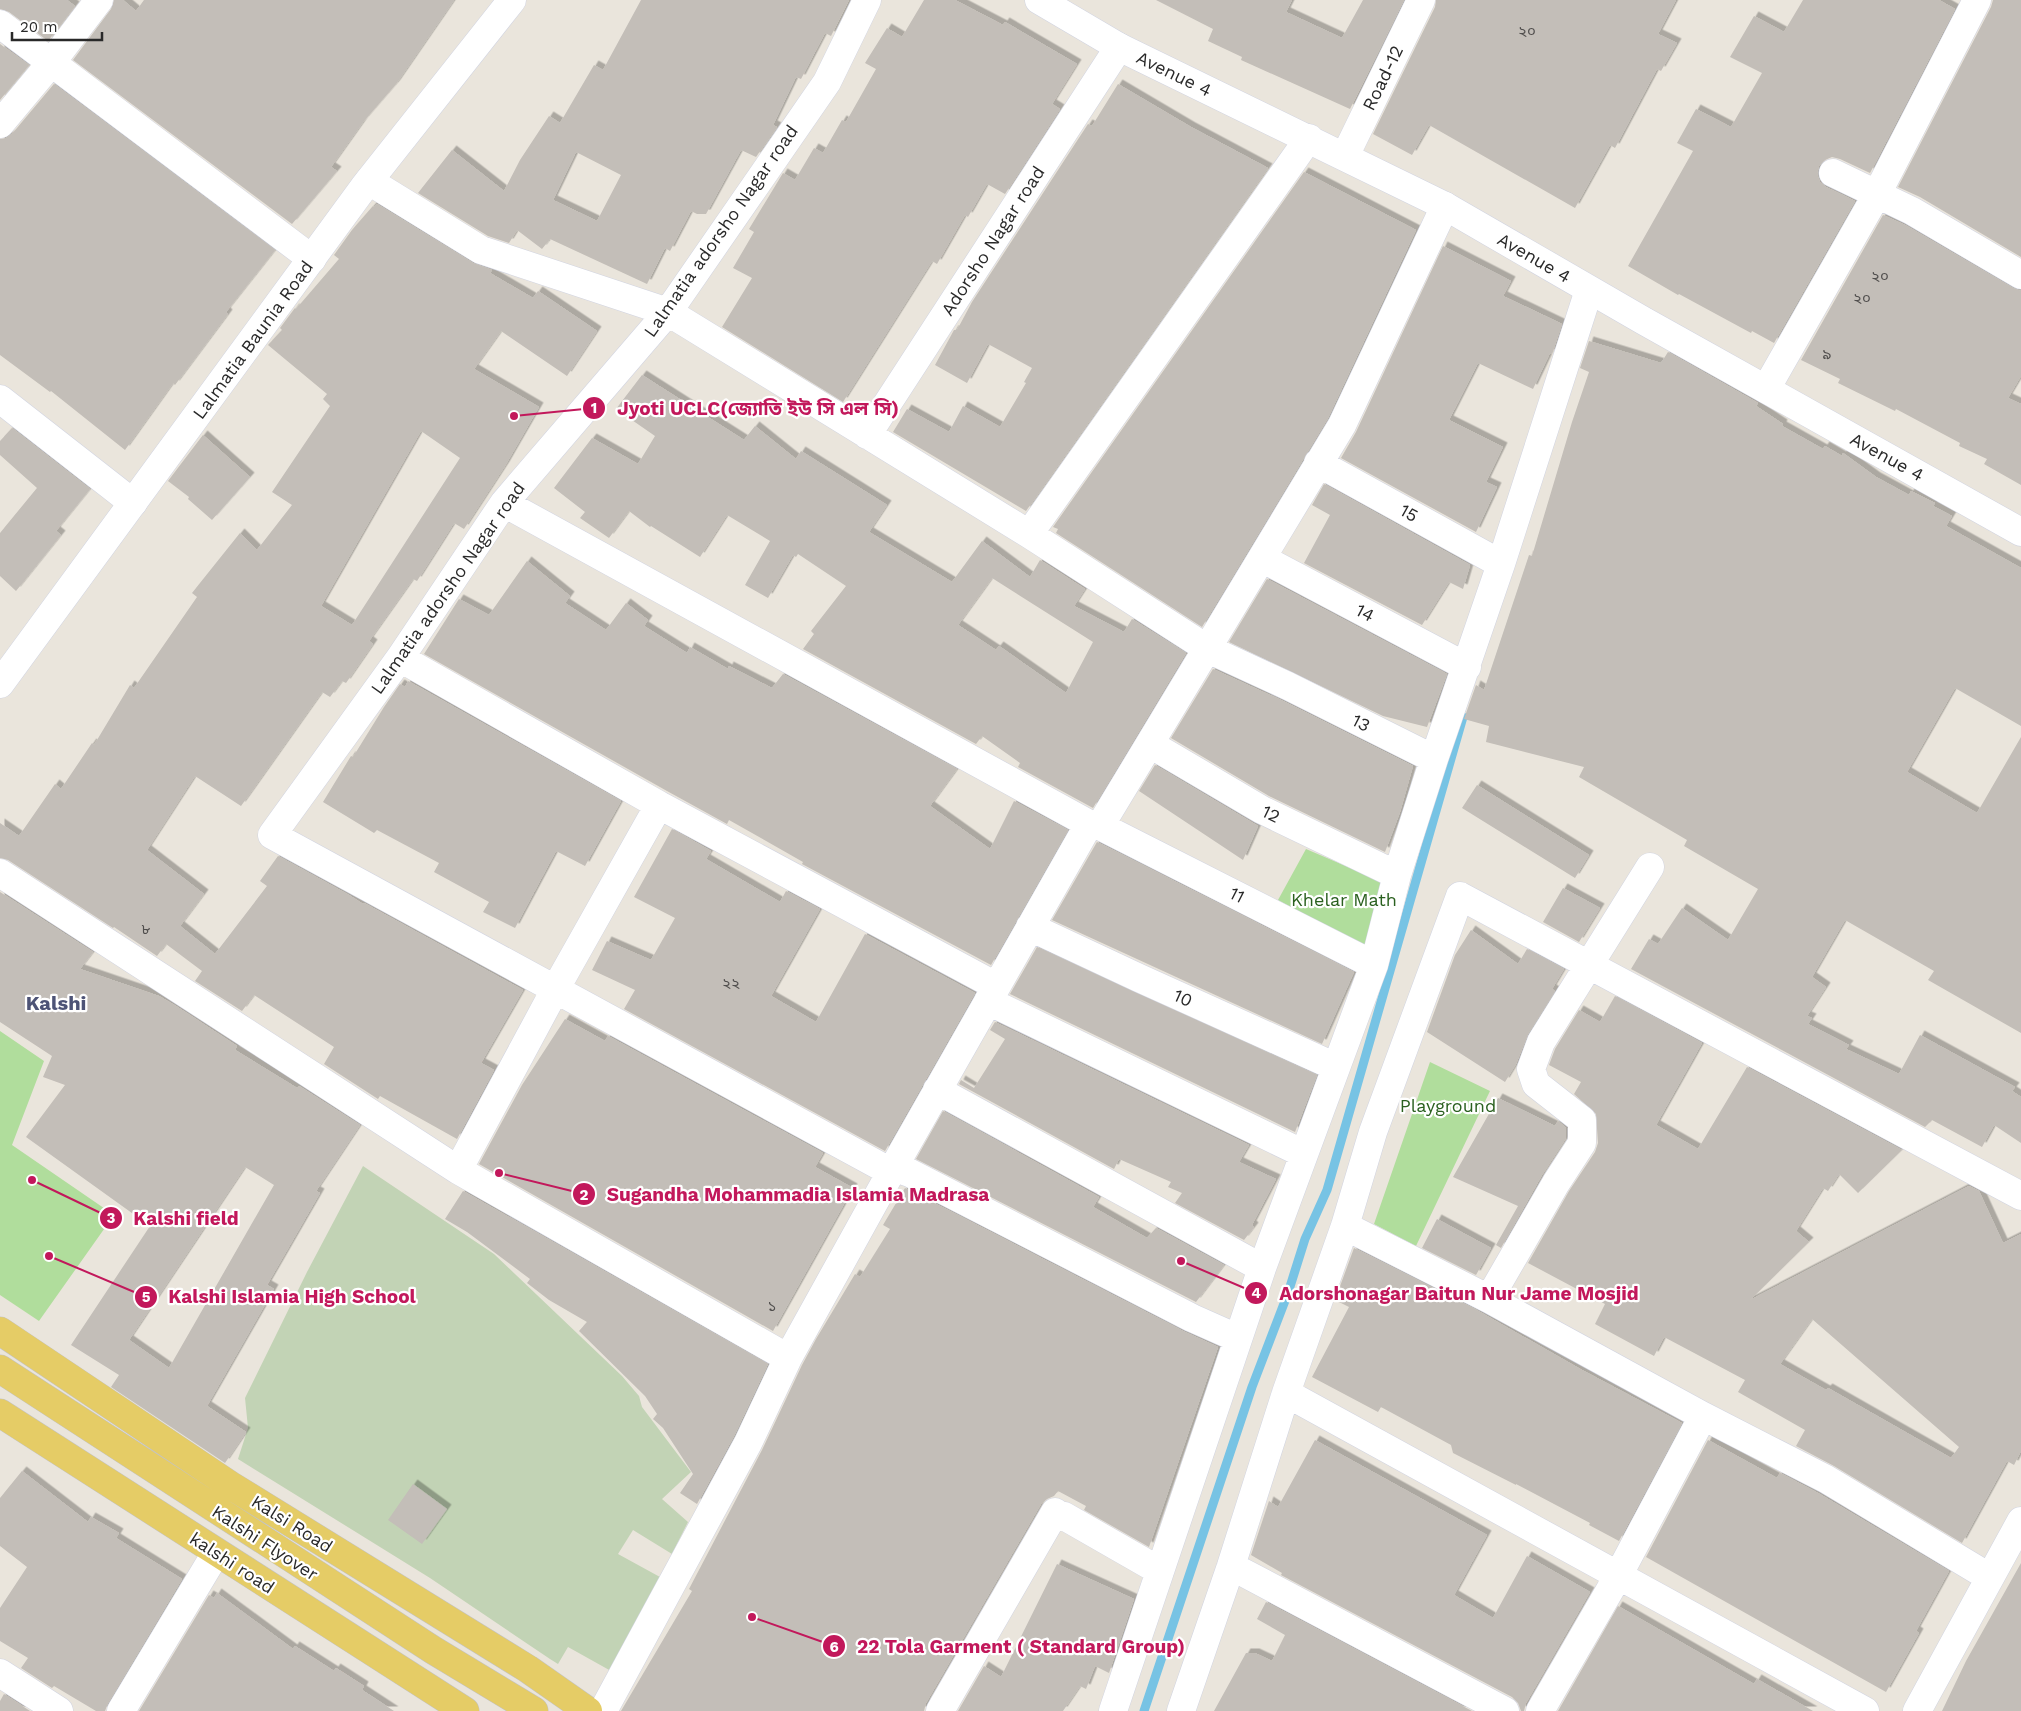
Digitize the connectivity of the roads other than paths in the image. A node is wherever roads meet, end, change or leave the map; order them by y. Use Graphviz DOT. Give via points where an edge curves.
graph roads {
  1 [pos="99,0"];
  2 [pos="512,0"];
  3 [pos="867,0"];
  4 [pos="1039,0"];
  5 [pos="1421,0"];
  6 [pos="1977,0"];
  7 [pos="0,24"];
  8 [pos="1119,47"];
  9 [pos="51,63"];
  10 [pos="0,124"];
  11 [pos="1309,138"];
  12 [pos="1345,156"];
  13 [pos="1833,173"];
  14 [pos="369,181"];
  15 [pos="1877,194"];
  16 [pos="1445,206"];
  17 [pos="312,259"];
  18 [pos="2021,275"];
  19 [pos="1589,290"];
  20 [pos="668,312"];
  21 [pos="1766,389"];
  22 [pos="0,399"];
  23 [pos="867,434"];
  24 [pos="1318,463"];
  25 [pos="133,503"];
  26 [pos="504,503"];
  27 [pos="2021,532"];
  28 [pos="1029,534"];
  29 [pos="1263,559"];
  30 [pos="1501,564"];
  31 [pos="1208,649"];
  32 [pos="400,658"];
  33 [pos="1467,667"];
  34 [pos="0,684"];
  35 [pos="1150,744"];
  36 [pos="1434,759"];
  37 [pos="659,806"];
  38 [pos="1094,825"];
  39 [pos="1650,867"];
  40 [pos="0,874"];
  41 [pos="1397,875"];
  42 [pos="1030,927"];
  43 [pos="1374,965"];
  44 [pos="556,988"];
  45 [pos="992,994"];
  46 [pos="1336,1067"];
  47 [pos="937,1090"];
  48 [pos="1304,1154"];
  49 [pos="458,1170"];
  50 [pos="891,1172"];
  51 [pos="2021,1196"];
  52 [pos="1345,1226"];
  53 [pos="1262,1268"];
  54 [pos="1489,1299"];
  55 [pos="0,1331"];
  56 [pos="1237,1338"];
  57 [pos="788,1358"];
  58 [pos="0,1370"];
  59 [pos="1286,1393"];
  60 [pos="0,1413"];
  61 [pos="1703,1416"];
  62 [pos="2021,1521"];
  63 [pos="216,1553"];
  64 [pos="1231,1566"];
  65 [pos="1160,1571"];
  66 [pos="1618,1576"];
  67 [pos="1989,1577"];
  68 [pos="0,1672"];
  69 [pos="529,1708"];
  70 [pos="59,1711"];
  71 [pos="120,1711"];
  72 [pos="465,1711"];
  73 [pos="588,1711"];
  74 [pos="603,1711"];
  75 [pos="940,1711"];
  76 [pos="1113,1711"];
  77 [pos="1181,1711"];
  78 [pos="1505,1711"];
  79 [pos="1540,1711"];
  80 [pos="1866,1711"];
  81 [pos="1917,1711"];
  1 -- 9 [label="street"];
  2 -- 14 [label="street, Lalmatia Baunia Road"];
  3 -- 20 [label="street, Lalmatia adorsho Nagar road" via="827,82"];
  4 -- 8 [label="street, Avenue 4"];
  5 -- 12 [label="street, Road-12"];
  6 -- 15 [label="street"];
  7 -- 9 [label="street"];
  8 -- 11 [label="street, Avenue 4"];
  8 -- 23 [label="street, Adorsho Nagar road"];
  9 -- 10 [label="street"];
  9 -- 17 [label="street"];
  11 -- 12 [label="street, Avenue 4"];
  11 -- 28 [label="street"];
  12 -- 16 [label="street, Avenue 4"];
  13 -- 15 [label="street"];
  14 -- 17 [label="street, Lalmatia Baunia Road"];
  14 -- 20 [label="street, 13" via="481,250"];
  15 -- 18 [label="street"];
  15 -- 21 [label="street"];
  16 -- 19 [label="street, Avenue 4"];
  16 -- 24 [label="street" via="1342,424"];
  17 -- 25 [label="street, Lalmatia Baunia Road"];
  19 -- 21 [label="street, Avenue 4"];
  19 -- 30 [label="street"];
  20 -- 23 [label="street, 13"];
  20 -- 26 [label="street, Lalmatia adorsho Nagar road"];
  21 -- 27 [label="street, Avenue 4"];
  22 -- 25 [label="street"];
  23 -- 28 [label="street, 13"];
  24 -- 29 [label="street"];
  24 -- 30 [label="street, 15"];
  25 -- 34 [label="street, Lalmatia Baunia Road"];
  26 -- 32 [label="street, Lalmatia adorsho Nagar road"];
  26 -- 38 [label="street, 11"];
  28 -- 31 [label="street, 13"];
  29 -- 31 [label="street"];
  29 -- 33 [label="street, 14"];
  30 -- 33 [label="street"];
  31 -- 35 [label="street"];
  31 -- 36 [label="street, 13"];
  32 -- 37 [label="street"];
  32 -- 44 [label="street, Lalmatia adorsho Nagar road" via="272,836"];
  33 -- 36 [label="street"];
  35 -- 38 [label="street"];
  35 -- 41 [label="street, 12" via="1262,810"];
  36 -- 41 [label="street"];
  37 -- 44 [label="street"];
  37 -- 45 [label="street"];
  38 -- 42 [label="street"];
  38 -- 43 [label="street, 11"];
  39 -- 54 [label="street" via="1541,1042 1531,1069 1536,1084 1582,1120 1582,1143"];
  40 -- 49 [label="street"];
  41 -- 43 [label="street"];
  42 -- 45 [label="street"];
  42 -- 46 [label="street, 10"];
  43 -- 46 [label="street"];
  44 -- 49 [label="street"];
  44 -- 50 [label="street"];
  45 -- 47 [label="street"];
  45 -- 48 [label="street"];
  46 -- 48 [label="street"];
  47 -- 50 [label="street"];
  47 -- 53 [label="street"];
  48 -- 53 [label="street"];
  49 -- 57 [label="street"];
  50 -- 56 [label="street" via="899,1169 910,1173"];
  50 -- 57 [label="street"];
  51 -- 52 [label="street" via="1460,896 1373,1132"];
  52 -- 54 [label="street"];
  52 -- 59 [label="street"];
  53 -- 56 [label="street"];
  54 -- 61 [label="street"];
  55 -- 73 [label="main road, Kalsi Road" via="230,1485 528,1669"];
  56 -- 65 [label="street"];
  57 -- 74 [label="street" via="748,1443"];
  58 -- 69 [label="main road, Kalshi Flyover" via="322,1580"];
  59 -- 64 [label="street"];
  59 -- 66 [label="street"];
  60 -- 63 [label="main road, kalshi road"];
  61 -- 66 [label="street"];
  61 -- 67 [label="street" via="1826,1479"];
  62 -- 67 [label="street"];
  63 -- 71 [label="street"];
  63 -- 72 [label="main road, kalshi road"];
  64 -- 77 [label="street"];
  64 -- 78 [label="street"];
  65 -- 75 [label="street" via="1055,1513"];
  65 -- 76 [label="street"];
  66 -- 79 [label="street"];
  66 -- 80 [label="street"];
  67 -- 81 [label="street"];
  68 -- 70 [label="street"];
}
